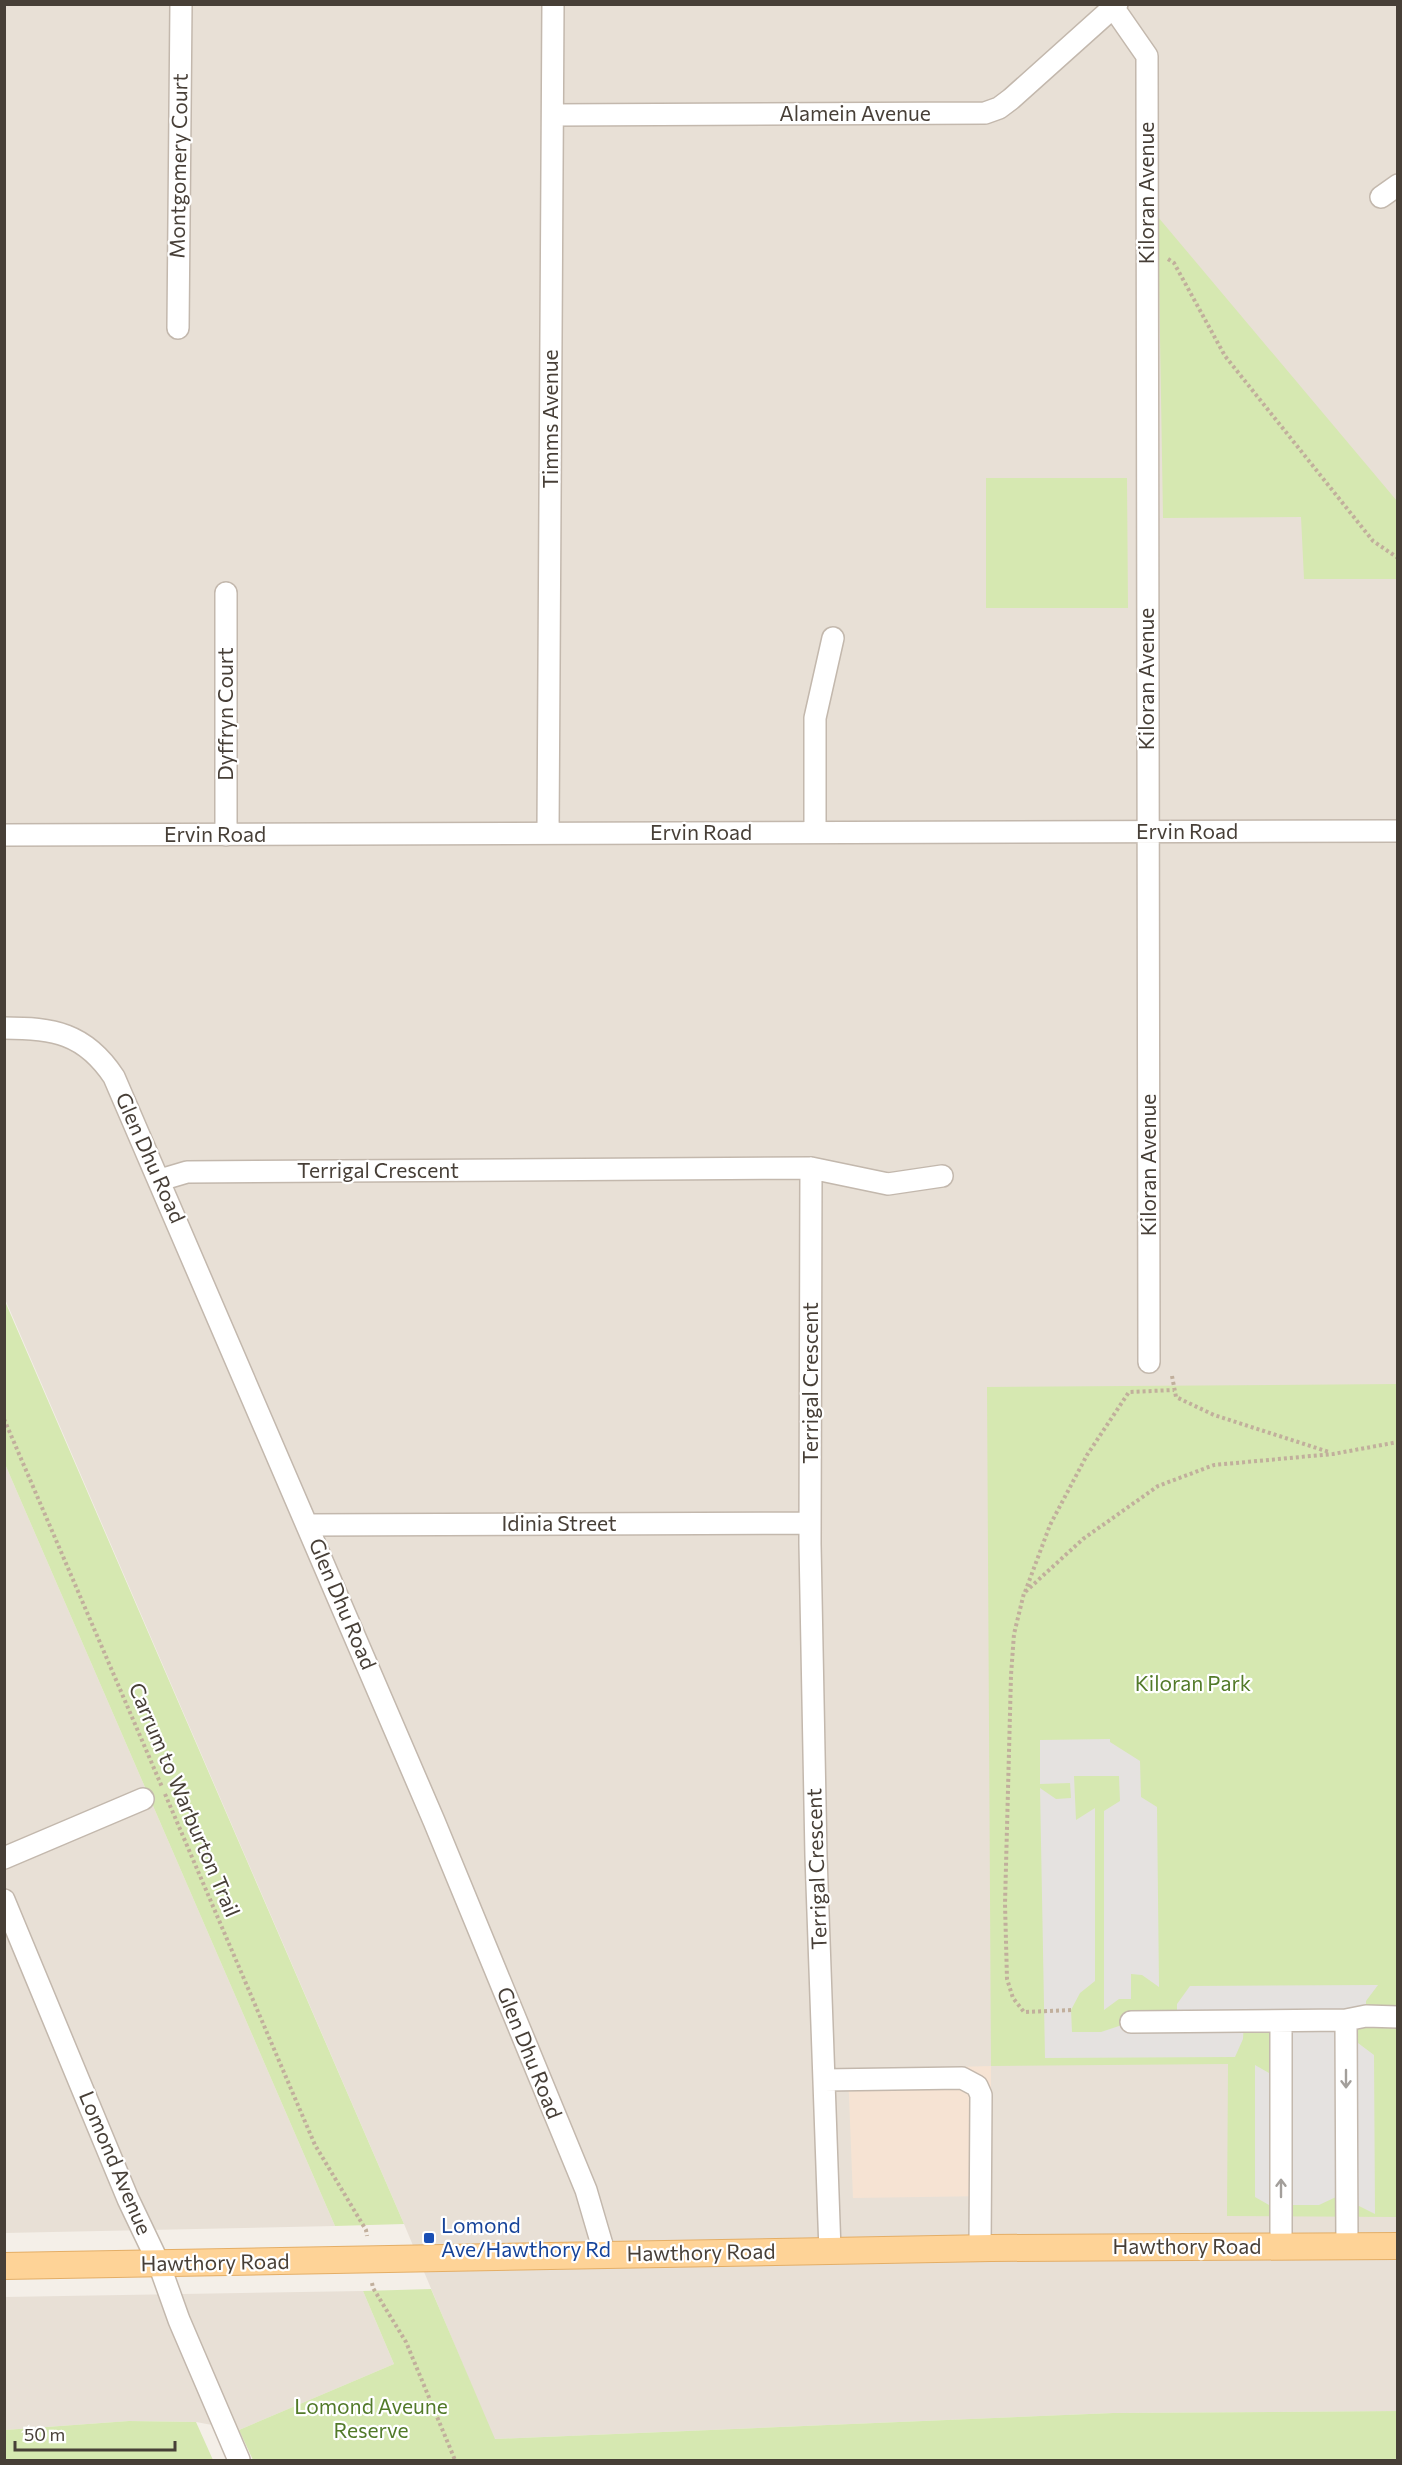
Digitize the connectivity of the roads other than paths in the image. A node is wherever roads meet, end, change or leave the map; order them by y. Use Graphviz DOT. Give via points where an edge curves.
graph roads {
  1 [pos="181,4"];
  2 [pos="553,4"];
  3 [pos="1115,6"];
  4 [pos="553,115"];
  5 [pos="178,328"];
  6 [pos="226,593"];
  7 [pos="833,638"];
  8 [pos="1398,831"];
  9 [pos="815,832"];
  10 [pos="548,833"];
  11 [pos="1147,833"];
  12 [pos="4,835"];
  13 [pos="226,835"];
  14 [pos="4,1028"];
  15 [pos="811,1168"];
  16 [pos="942,1176"];
  17 [pos="160,1180"];
  18 [pos="1149,1362"];
  19 [pos="810,1523"];
  20 [pos="308,1525"];
  21 [pos="143,1798"];
  22 [pos="4,1858"];
  23 [pos="4,1899"];
  24 [pos="1398,2017"];
  25 [pos="1346,2020"];
  26 [pos="1281,2021"];
  27 [pos="1131,2022"];
  28 [pos="824,2080"];
  29 [pos="1281,2246"];
  30 [pos="1347,2246"];
  31 [pos="1398,2246"];
  32 [pos="980,2248"];
  33 [pos="830,2251"];
  34 [pos="605,2255"];
  35 [pos="159,2264"];
  36 [pos="4,2266"];
  37 [pos="239,2460"];
  1 -- 5 [label="street, Montgomery Court"];
  2 -- 4 [label="street, Timms Avenue"];
  3 -- 4 [label="street, Alamein Avenue" via="1011,99 985,113"];
  3 -- 11 [label="street, Kiloran Avenue" via="1147,56"];
  4 -- 10 [label="street, Timms Avenue"];
  6 -- 13 [label="street, Dyffryn Court"];
  7 -- 9 [label="street" via="815,718"];
  8 -- 11 [label="street, Ervin Road"];
  9 -- 10 [label="street, Ervin Road"];
  9 -- 11 [label="street, Ervin Road"];
  10 -- 13 [label="street, Ervin Road"];
  11 -- 18 [label="street, Kiloran Avenue"];
  12 -- 13 [label="street, Ervin Road"];
  14 -- 17 [label="street, Glen Dhu Road" via="39,1028 68,1035 94,1052 114,1077"];
  15 -- 16 [label="street" via="888,1184"];
  15 -- 17 [label="street, Terrigal Crescent" via="187,1172"];
  15 -- 19 [label="street, Terrigal Crescent"];
  17 -- 20 [label="street, Glen Dhu Road"];
  19 -- 20 [label="street, Idinia Street"];
  19 -- 28 [label="street, Terrigal Crescent" via="815,1844"];
  20 -- 34 [label="street, Glen Dhu Road" via="586,2190"];
  21 -- 22 [label="street"];
  23 -- 35 [label="street, Lomond Avenue" via="128,2199"];
  24 -- 25 [label="street"];
  25 -- 26 [label="street"];
  25 -- 30 [label="street, one-way"];
  26 -- 27 [label="street"];
  29 -- 26 [label="street, one-way"];
  28 -- 32 [label="street" via="962,2078 977,2086 981,2095"];
  28 -- 33 [label="street, Terrigal Crescent"];
  29 -- 30 [label="main road, Hawthory Road"];
  29 -- 32 [label="main road, Hawthory Road"];
  30 -- 31 [label="main road, Hawthory Road"];
  32 -- 33 [label="main road, Hawthory Road"];
  33 -- 34 [label="main road, Hawthory Road"];
  34 -- 35 [label="main road, Hawthory Road"];
  35 -- 36 [label="main road, Hawthory Road"];
  35 -- 37 [label="street, Lomond Avenue"];
}
